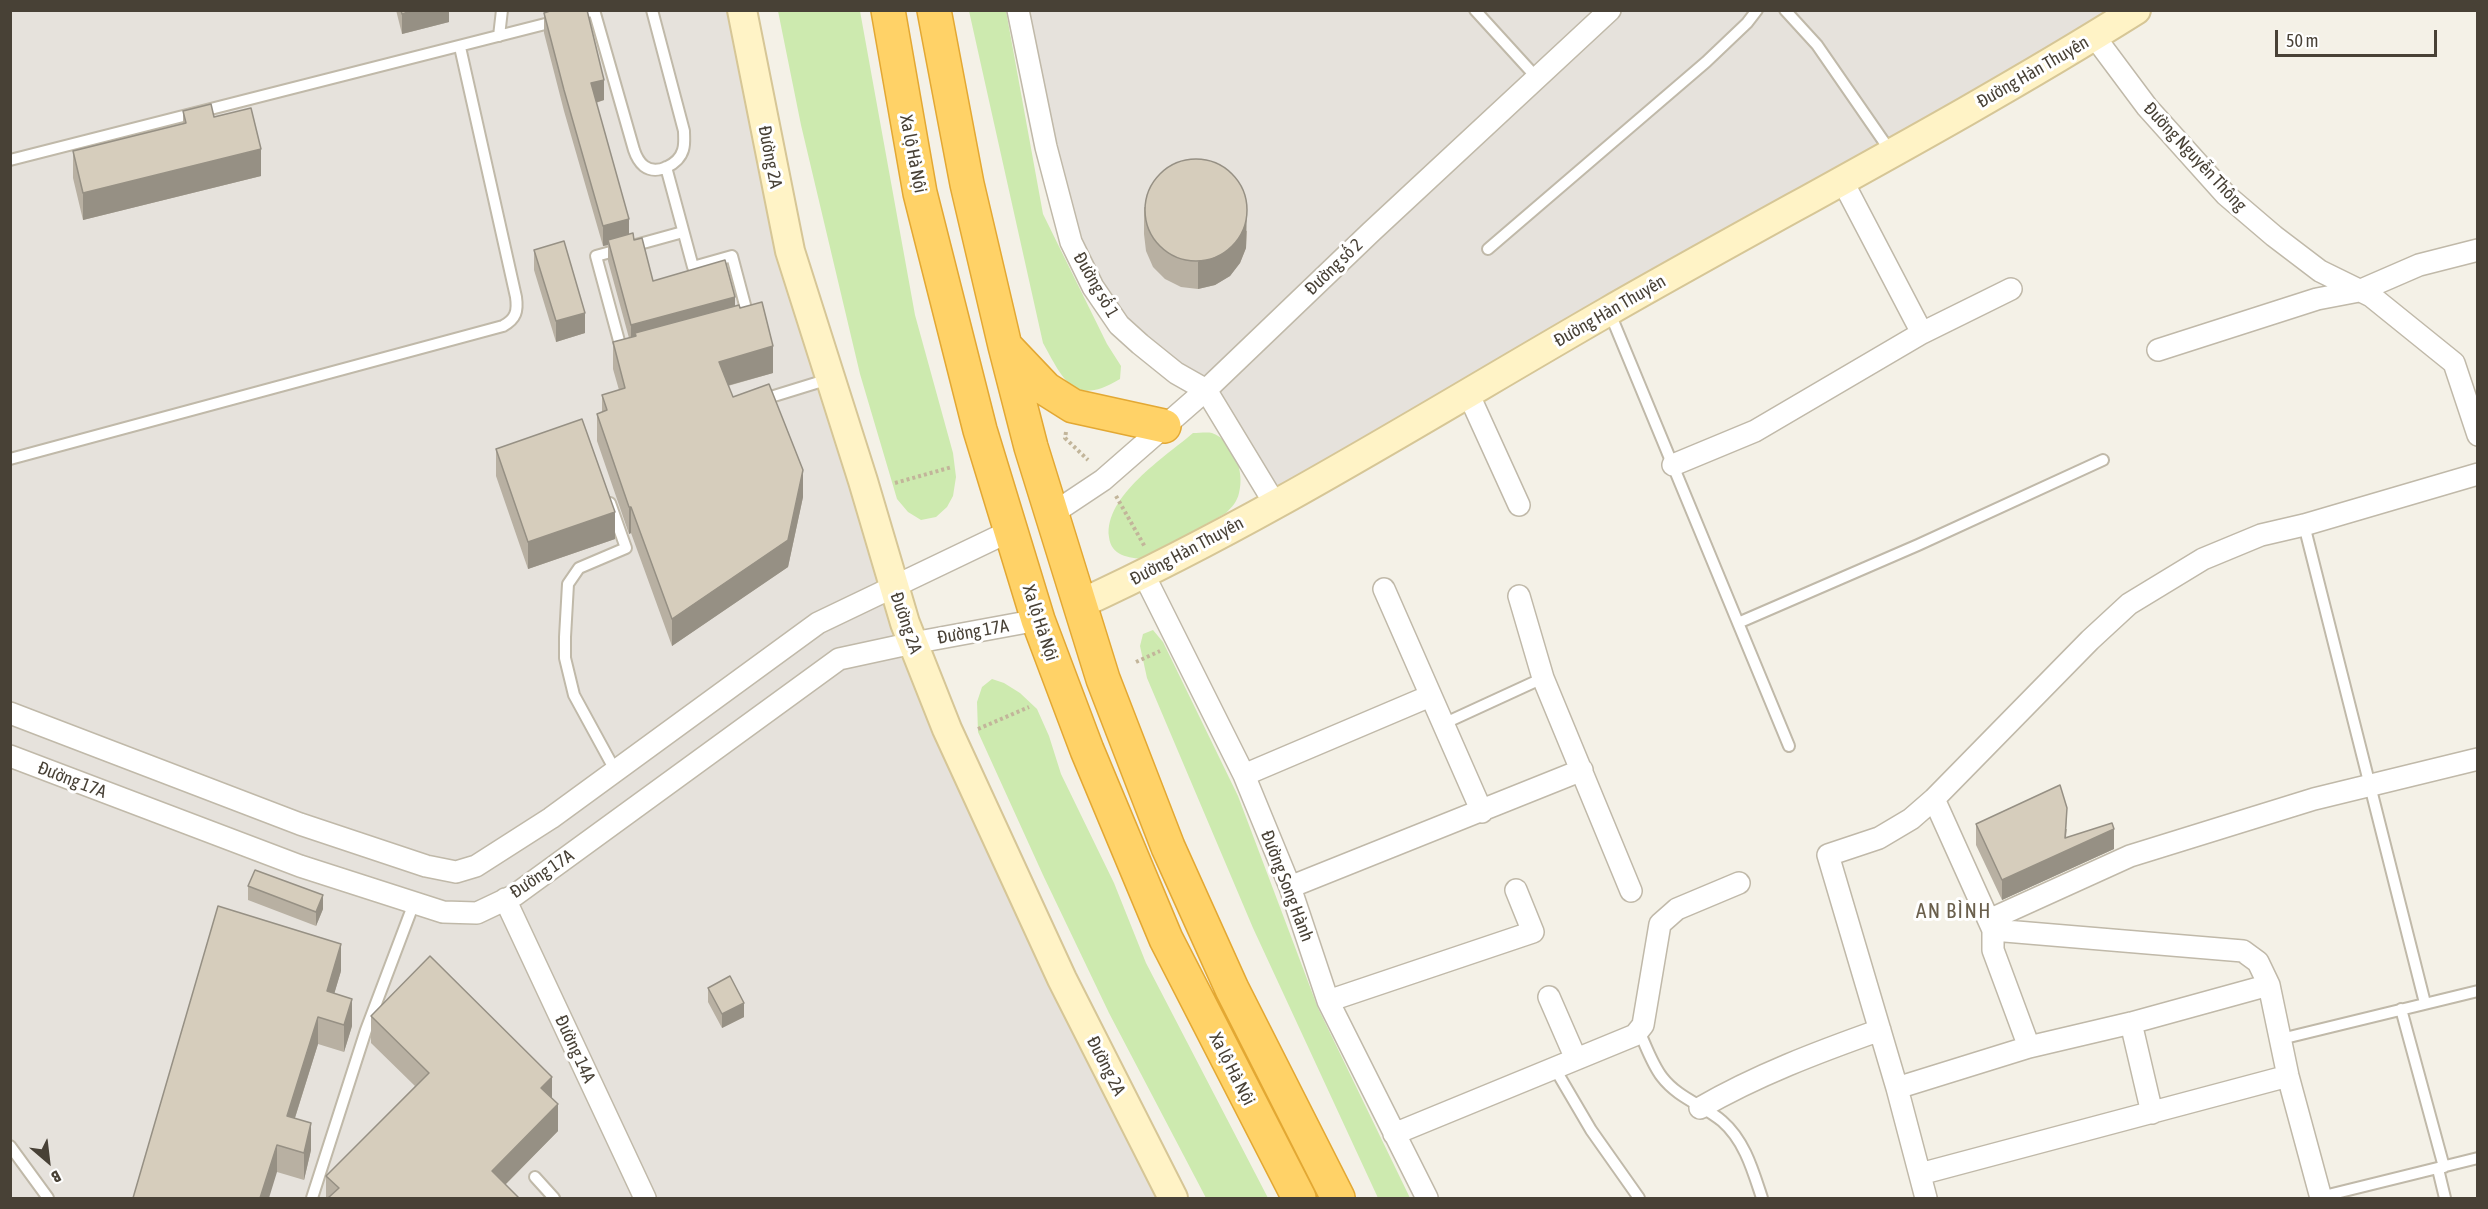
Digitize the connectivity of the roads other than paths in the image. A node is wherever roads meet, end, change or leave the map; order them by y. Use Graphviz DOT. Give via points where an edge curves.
graph roads {
  1 [pos="502,10"];
  2 [pos="652,10"];
  3 [pos="742,10"];
  4 [pos="888,10"];
  5 [pos="934,10"];
  6 [pos="1018,10"];
  7 [pos="1474,10"];
  8 [pos="1610,10"];
  9 [pos="1757,10"];
  10 [pos="1785,10"];
  11 [pos="2136,10"];
  12 [pos="574,13"];
  13 [pos="499,36"];
  14 [pos="2094,36"];
  15 [pos="460,47"];
  16 [pos="1538,78"];
  17 [pos="1891,153"];
  18 [pos="10,160"];
  19 [pos="666,167"];
  20 [pos="1842,180"];
  21 [pos="683,232"];
  22 [pos="1488,249"];
  23 [pos="2478,250"];
  24 [pos="2011,289"];
  25 [pos="2359,291"];
  26 [pos="1609,311"];
  27 [pos="737,325"];
  28 [pos="1923,333"];
  29 [pos="1005,346"];
  30 [pos="2158,350"];
  31 [pos="634,353"];
  32 [pos="2454,363"];
  33 [pos="829,378"];
  34 [pos="2478,384"];
  35 [pos="1206,390"];
  36 [pos="1468,393"];
  37 [pos="747,405"];
  38 [pos="1164,426"];
  39 [pos="2478,435"];
  40 [pos="10,459"];
  41 [pos="2103,460"];
  42 [pos="1673,465"];
  43 [pos="2478,474"];
  44 [pos="607,495"];
  45 [pos="1275,504"];
  46 [pos="1518,505"];
  47 [pos="1052,514"];
  48 [pos="2304,525"];
  49 [pos="1010,531"];
  50 [pos="1146,563"];
  51 [pos="894,587"];
  52 [pos="1384,589"];
  53 [pos="1519,596"];
  54 [pos="1080,604"];
  55 [pos="1038,620"];
  56 [pos="1738,623"];
  57 [pos="913,643"];
  58 [pos="1543,678"];
  59 [pos="1431,696"];
  60 [pos="10,713"];
  61 [pos="1443,724"];
  62 [pos="1789,746"];
  63 [pos="10,756"];
  64 [pos="2478,759"];
  65 [pos="1582,770"];
  66 [pos="616,772"];
  67 [pos="1244,775"];
  68 [pos="2371,786"];
  69 [pos="1934,800"];
  70 [pos="1482,812"];
  71 [pos="1739,883"];
  72 [pos="1290,887"];
  73 [pos="1516,890"];
  74 [pos="1631,891"];
  75 [pos="505,899"];
  76 [pos="414,903"];
  77 [pos="1991,925"];
  78 [pos="2269,985"];
  79 [pos="2478,991"];
  80 [pos="1549,997"];
  81 [pos="1328,1001"];
  82 [pos="2425,1003"];
  83 [pos="2401,1008"];
  84 [pos="2131,1023"];
  85 [pos="1880,1030"];
  86 [pos="1639,1031"];
  87 [pos="2282,1039"];
  88 [pos="2029,1047"];
  89 [pos="1576,1059"];
  90 [pos="1554,1067"];
  91 [pos="2288,1076"];
  92 [pos="1897,1088"];
  93 [pos="1700,1108"];
  94 [pos="2152,1113"];
  95 [pos="1394,1134"];
  96 [pos="10,1146"];
  97 [pos="2478,1158"];
  98 [pos="2441,1168"];
  99 [pos="1920,1174"];
  100 [pos="535,1177"];
  101 [pos="48,1198"];
  102 [pos="312,1198"];
  103 [pos="554,1198"];
  104 [pos="645,1198"];
  105 [pos="1173,1198"];
  106 [pos="1299,1198"];
  107 [pos="1338,1198"];
  108 [pos="1427,1198"];
  109 [pos="1639,1198"];
  110 [pos="1762,1198"];
  111 [pos="1926,1198"];
  112 [pos="2320,1198"];
  113 [pos="2445,1198"];
  1 -- 13 [label="lane"];
  2 -- 19 [label="lane" via="684,131 683,151 674,164"];
  3 -- 33 [label="street, Đường 2A" via="786,239"];
  4 -- 49 [label="highway, Xa lộ Hà Nội" via="920,193 980,430"];
  5 -- 29 [label="highway, Xa lộ Hà Nội" via="967,184"];
  6 -- 35 [label="street, Đường số 1" via="1046,147 1071,242 1084,269 1119,325 1176,373"];
  7 -- 16 [label="lane"];
  8 -- 16 [label="street, Đường số 2"];
  9 -- 22 [label="lane" via="1706,62"];
  10 -- 17 [label="lane" via="1817,45"];
  11 -- 14 [label="street, Đường Hàn Thuyên"];
  12 -- 13 [label="lane"];
  12 -- 19 [label="lane" via="594,10 638,160 649,169"];
  13 -- 15 [label="lane"];
  14 -- 17 [label="street, Đường Hàn Thuyên"];
  14 -- 25 [label="street, Đường Nguyễn Thông" via="2147,107 2226,195 2320,271"];
  15 -- 18 [label="lane"];
  15 -- 40 [label="lane" via="518,307 511,321"];
  16 -- 35 [label="street, Đường số 2"];
  17 -- 20 [label="street, Đường Hàn Thuyên"];
  19 -- 21 [label="lane"];
  20 -- 26 [label="street, Đường Hàn Thuyên"];
  20 -- 28 [label="street"];
  21 -- 27 [label="lane" via="693,267 732,256 749,321"];
  21 -- 31 [label="lane" via="596,256 623,356"];
  23 -- 25 [label="street" via="2419,265"];
  24 -- 28 [label="street"];
  25 -- 30 [label="street" via="2317,300"];
  25 -- 32 [label="street, Đường Nguyễn Thông" via="2371,296"];
  26 -- 36 [label="street, Đường Hàn Thuyên"];
  26 -- 42 [label="lane"];
  28 -- 42 [label="street" via="1755,431"];
  29 -- 38 [label="highway" via="1046,389 1073,405"];
  29 -- 47 [label="highway, Xa lộ Hà Nội"];
  32 -- 34 [label="street, Đường Nguyễn Thông"];
  32 -- 39 [label="street"];
  33 -- 37 [label="lane"];
  33 -- 51 [label="street, Đường 2A"];
  35 -- 38 [label="street, Đường số 2"];
  35 -- 45 [label="street, Đường số 1"];
  36 -- 45 [label="street, Đường Hàn Thuyên"];
  36 -- 46 [label="street"];
  38 -- 47 [label="street, Đường số 2" via="1103,480"];
  41 -- 56 [label="lane"];
  42 -- 56 [label="lane"];
  43 -- 48 [label="street"];
  44 -- 66 [label="lane" via="626,548 579,568 568,584 565,658 574,695"];
  45 -- 50 [label="street, Đường Hàn Thuyên"];
  47 -- 49 [label="highway"];
  47 -- 54 [label="highway, Xa lộ Hà Nội"];
  48 -- 68 [label="lane"];
  48 -- 69 [label="street" via="2260,535 2204,559 2130,604"];
  49 -- 51 [label="street"];
  49 -- 55 [label="highway, Xa lộ Hà Nội"];
  50 -- 54 [label="street, Đường Hàn Thuyên"];
  50 -- 67 [label="street, Đường Song Hành"];
  51 -- 57 [label="street, Đường 2A"];
  51 -- 66 [label="street" via="818,623"];
  52 -- 59 [label="street"];
  53 -- 58 [label="street"];
  54 -- 55 [label="highway"];
  54 -- 107 [label="highway, Xa lộ Hà Nội" via="1168,847 1232,989"];
  55 -- 57 [label="street, Đường 17A"];
  55 -- 106 [label="highway, Xa lộ Hà Nội" via="1166,939"];
  56 -- 62 [label="lane"];
  57 -- 75 [label="street, Đường 17A" via="838,659"];
  57 -- 105 [label="street, Đường 2A" via="952,740 1062,979"];
  58 -- 61 [label="lane"];
  58 -- 65 [label="street"];
  59 -- 61 [label="street"];
  59 -- 67 [label="street"];
  60 -- 66 [label="street" via="300,824 426,866 456,872 500,852"];
  61 -- 70 [label="street"];
  63 -- 76 [label="street, Đường 17A" via="300,866"];
  64 -- 68 [label="street"];
  65 -- 70 [label="street"];
  65 -- 74 [label="street"];
  67 -- 72 [label="street, Đường Song Hành"];
  68 -- 77 [label="street" via="2314,799 2130,856"];
  68 -- 82 [label="lane"];
  69 -- 77 [label="street"];
  69 -- 85 [label="street" via="1879,838 1828,855"];
  70 -- 72 [label="street"];
  71 -- 86 [label="street" via="1677,909 1660,924"];
  72 -- 81 [label="street, Đường Song Hành"];
  73 -- 81 [label="street" via="1533,932"];
  75 -- 76 [label="street, Đường 17A" via="477,913 442,912"];
  75 -- 104 [label="street, Đường 14A"];
  76 -- 102 [label="lane" via="366,1030"];
  77 -- 78 [label="street" via="2243,951 2258,962"];
  77 -- 88 [label="street" via="1993,950"];
  78 -- 84 [label="street"];
  78 -- 87 [label="street"];
  79 -- 82 [label="lane"];
  80 -- 89 [label="street"];
  81 -- 95 [label="street, Đường Song Hành"];
  82 -- 83 [label="lane"];
  83 -- 87 [label="lane"];
  83 -- 98 [label="lane"];
  84 -- 88 [label="street"];
  84 -- 94 [label="street"];
  85 -- 92 [label="street"];
  85 -- 93 [label="street" via="1758,1077"];
  86 -- 89 [label="street"];
  86 -- 93 [label="lane" via="1662,1077"];
  87 -- 91 [label="street"];
  88 -- 92 [label="street"];
  89 -- 90 [label="street"];
  90 -- 95 [label="street"];
  90 -- 109 [label="lane" via="1591,1130"];
  91 -- 94 [label="street"];
  91 -- 112 [label="street"];
  92 -- 99 [label="street"];
  93 -- 110 [label="lane" via="1722,1121 1734,1136 1749,1159"];
  94 -- 99 [label="street"];
  95 -- 108 [label="street, Đường Song Hành"];
  96 -- 101 [label="lane"];
  97 -- 98 [label="lane"];
  98 -- 112 [label="lane"];
  98 -- 113 [label="lane"];
  99 -- 111 [label="street"];
  100 -- 103 [label="lane"];
}
